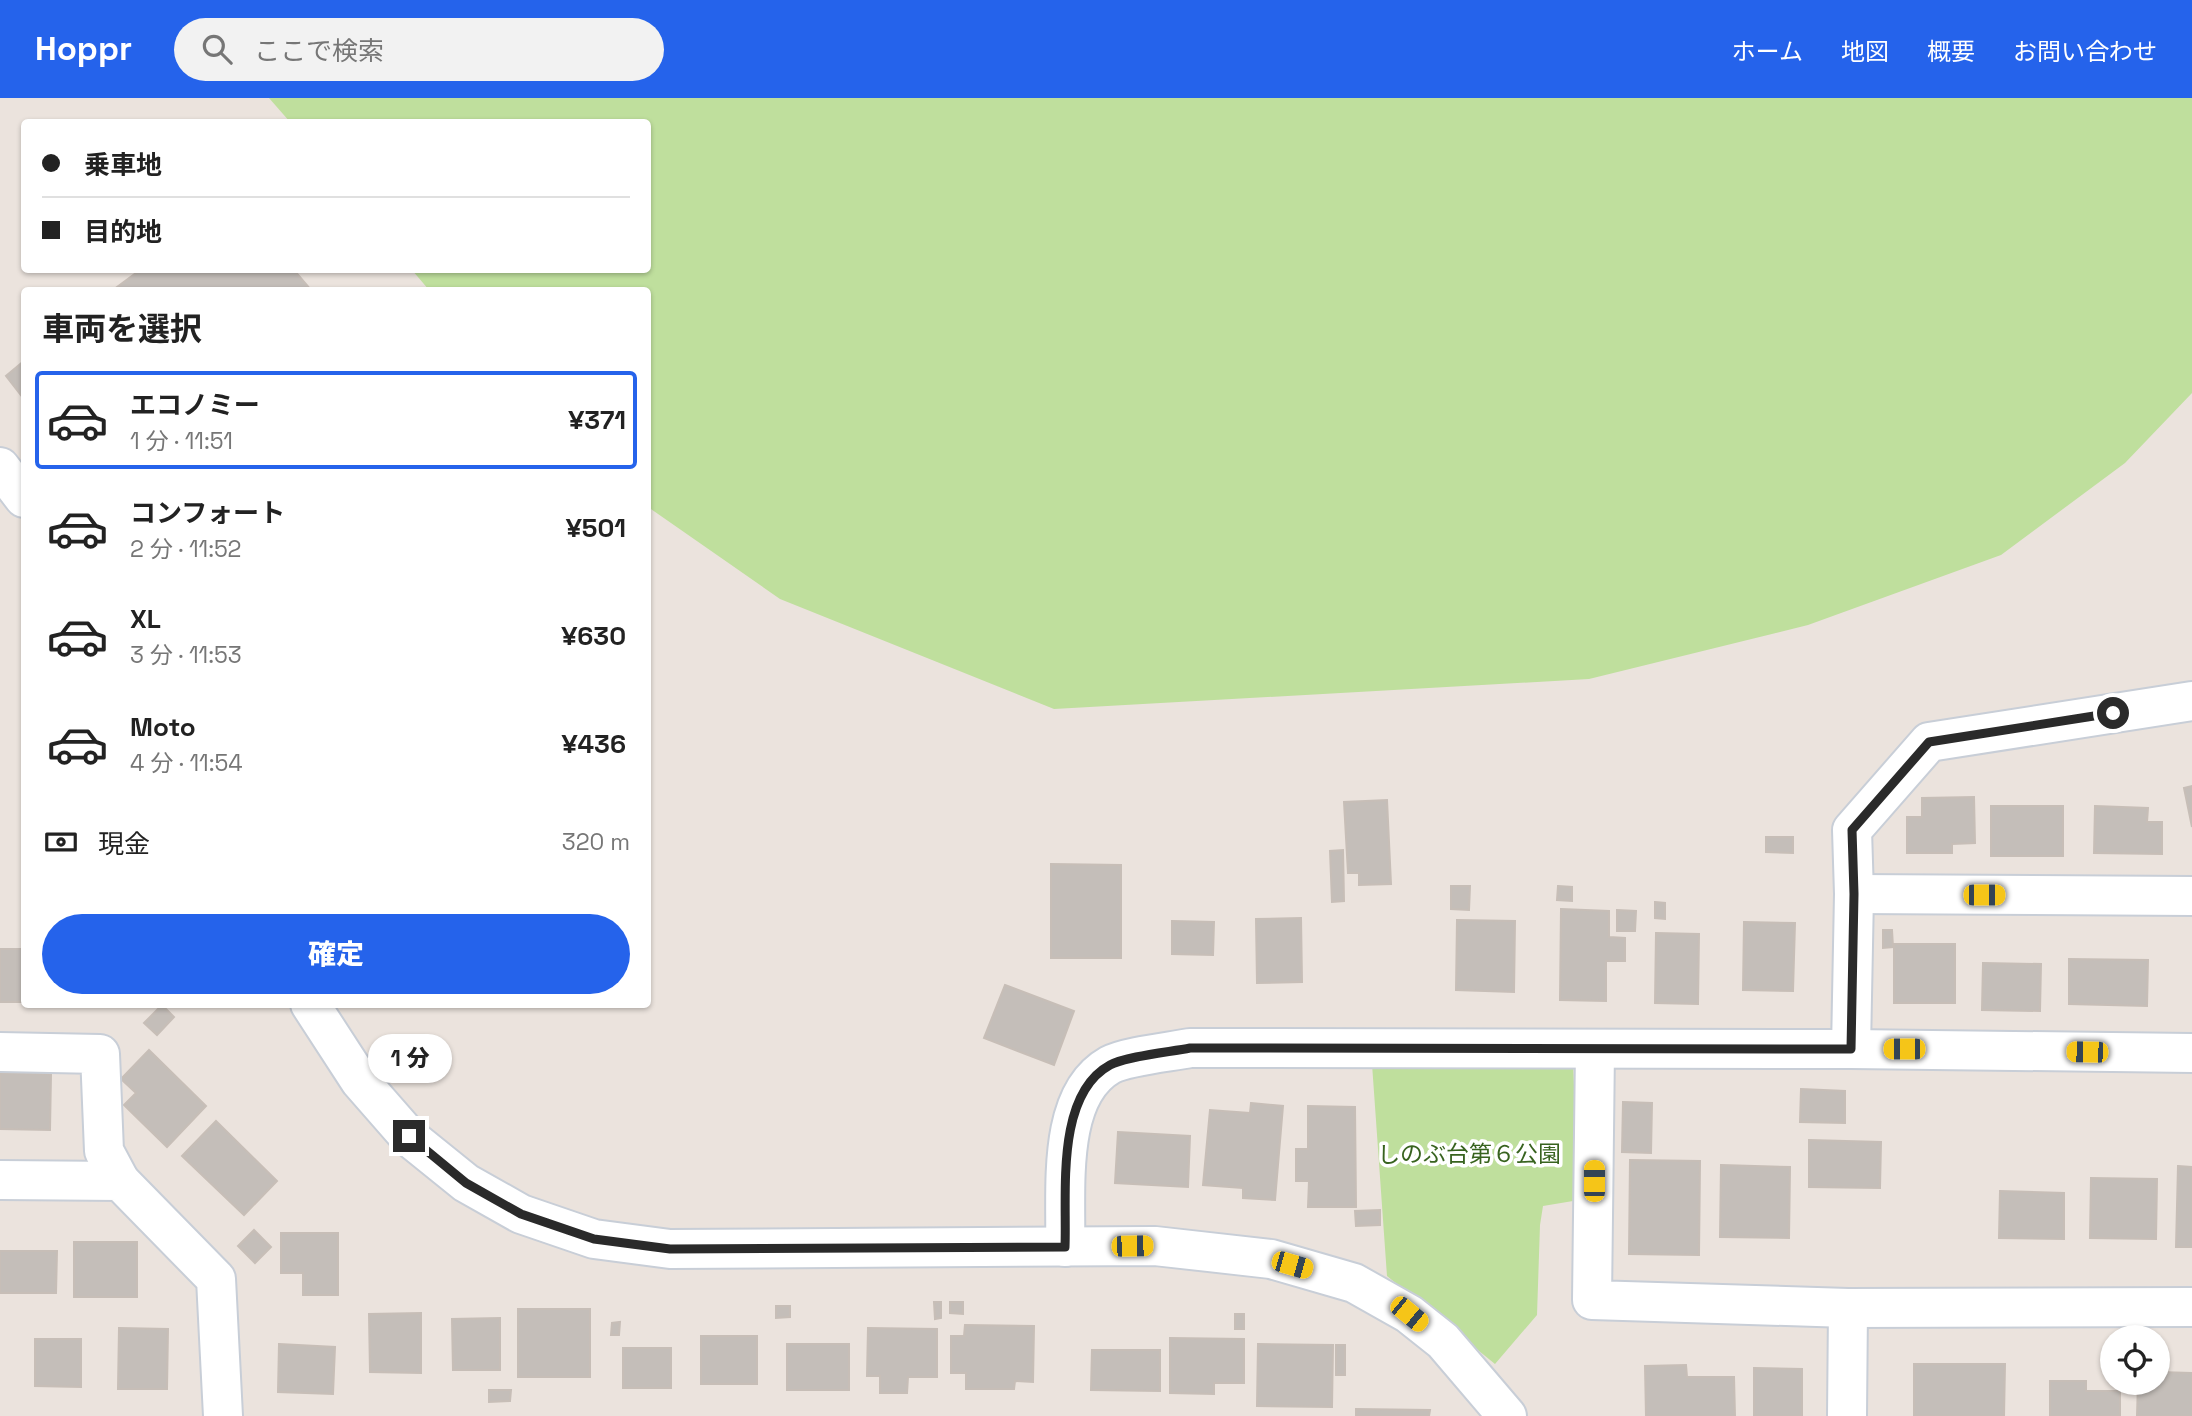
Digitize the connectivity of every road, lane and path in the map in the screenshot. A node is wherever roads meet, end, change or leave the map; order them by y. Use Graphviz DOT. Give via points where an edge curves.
graph roads {
  1 [pos="0,467"];
  2 [pos="21,494"];
  3 [pos="2192,701"];
  4 [pos="1854,894"];
  5 [pos="2192,896"];
  6 [pos="313,1008"];
  7 [pos="1595,1049"];
  8 [pos="1851,1049"];
  9 [pos="0,1052"];
  10 [pos="2192,1053"];
  11 [pos="0,1180"];
  12 [pos="120,1181"];
  13 [pos="1065,1247"];
  14 [pos="2192,1307"];
  15 [pos="1848,1308"];
  16 [pos="223,1416"];
  17 [pos="1507,1416"];
  18 [pos="1847,1416"];
  1 -- 2 [label="street"];
  3 -- 4 [label="street" via="1929,742 1852,830"];
  4 -- 5 [label="street"];
  4 -- 8 [label="street"];
  6 -- 13 [label="street" via="360,1081 409,1136 466,1183 521,1214 594,1239 670,1249"];
  7 -- 8 [label="street"];
  7 -- 13 [label="street" via="1190,1048 1110,1065 1089,1083 1068,1134"];
  7 -- 15 [label="street" via="1592,1300"];
  8 -- 10 [label="street"];
  9 -- 12 [label="street" via="100,1054 104,1152"];
  11 -- 12 [label="street"];
  12 -- 16 [label="street" via="216,1279"];
  13 -- 17 [label="street" via="1155,1246 1271,1259 1354,1283 1409,1314 1443,1341"];
  14 -- 15 [label="street"];
  15 -- 18 [label="street"];
}
